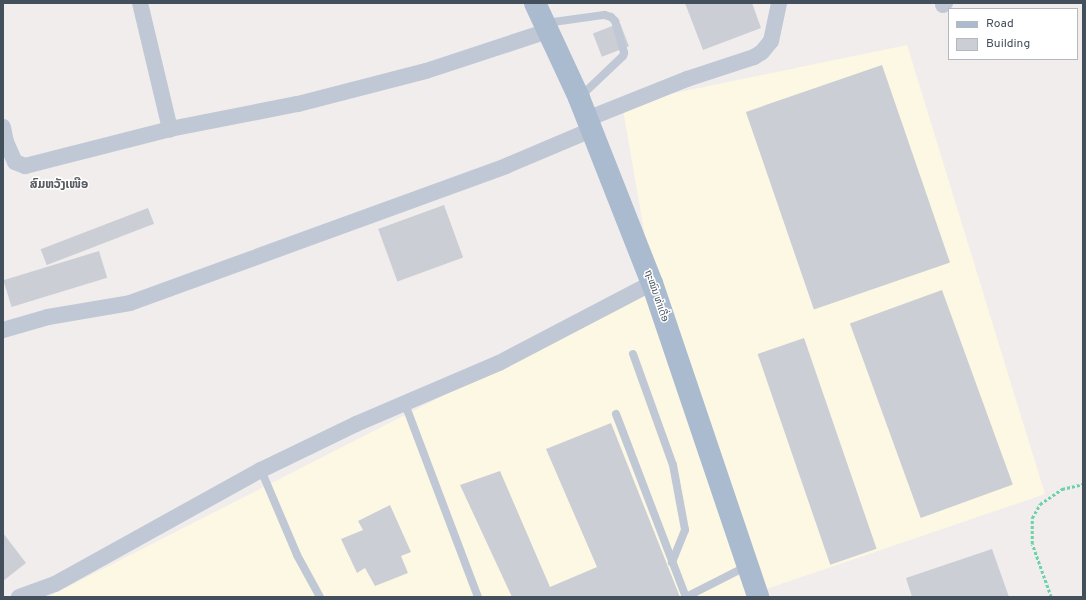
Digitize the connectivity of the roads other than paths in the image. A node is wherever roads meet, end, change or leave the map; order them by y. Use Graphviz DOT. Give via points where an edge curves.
graph roads {
  1 [pos="140,3"];
  2 [pos="536,3"];
  3 [pos="779,3"];
  4 [pos="546,28"];
  5 [pos="579,98"];
  6 [pos="589,124"];
  7 [pos="170,129"];
  8 [pos="4,138"];
  9 [pos="652,283"];
  10 [pos="3,330"];
  11 [pos="632,354"];
  12 [pos="405,404"];
  13 [pos="616,414"];
  14 [pos="261,470"];
  15 [pos="672,562"];
  16 [pos="747,566"];
  17 [pos="19,597"];
  18 [pos="320,597"];
  19 [pos="478,597"];
  20 [pos="686,597"];
  21 [pos="758,597"];
  1 -- 7 [label="street"];
  2 -- 4 [label="main road, ຖະໝົນ ທ່າເດື່ອ"];
  3 -- 6 [label="street" via="771,41 758,55 686,79"];
  4 -- 5 [label="main road, ຖະໝົນ ທ່າເດື່ອ"];
  4 -- 5 [label="lane" via="604,15 615,21 623,56"];
  4 -- 7 [label="street" via="418,73 298,104"];
  5 -- 6 [label="main road, ຖະໝົນ ທ່າເດື່ອ"];
  6 -- 9 [label="main road, ຖະໝົນ ທ່າເດື່ອ"];
  6 -- 10 [label="street" via="506,166 130,303 48,317"];
  7 -- 8 [label="street" via="25,166 15,162"];
  9 -- 12 [label="street" via="499,363"];
  9 -- 16 [label="main road, ຖະໝົນ ທ່າເດື່ອ"];
  11 -- 15 [label="lane" via="673,465 685,530"];
  12 -- 14 [label="street" via="356,424"];
  12 -- 19 [label="lane"];
  13 -- 15 [label="lane"];
  14 -- 17 [label="street" via="55,584"];
  14 -- 18 [label="lane" via="297,555"];
  15 -- 20 [label="lane"];
  16 -- 20 [label="lane"];
  16 -- 21 [label="main road, ຖະໝົນ ທ່າເດື່ອ"];
}
